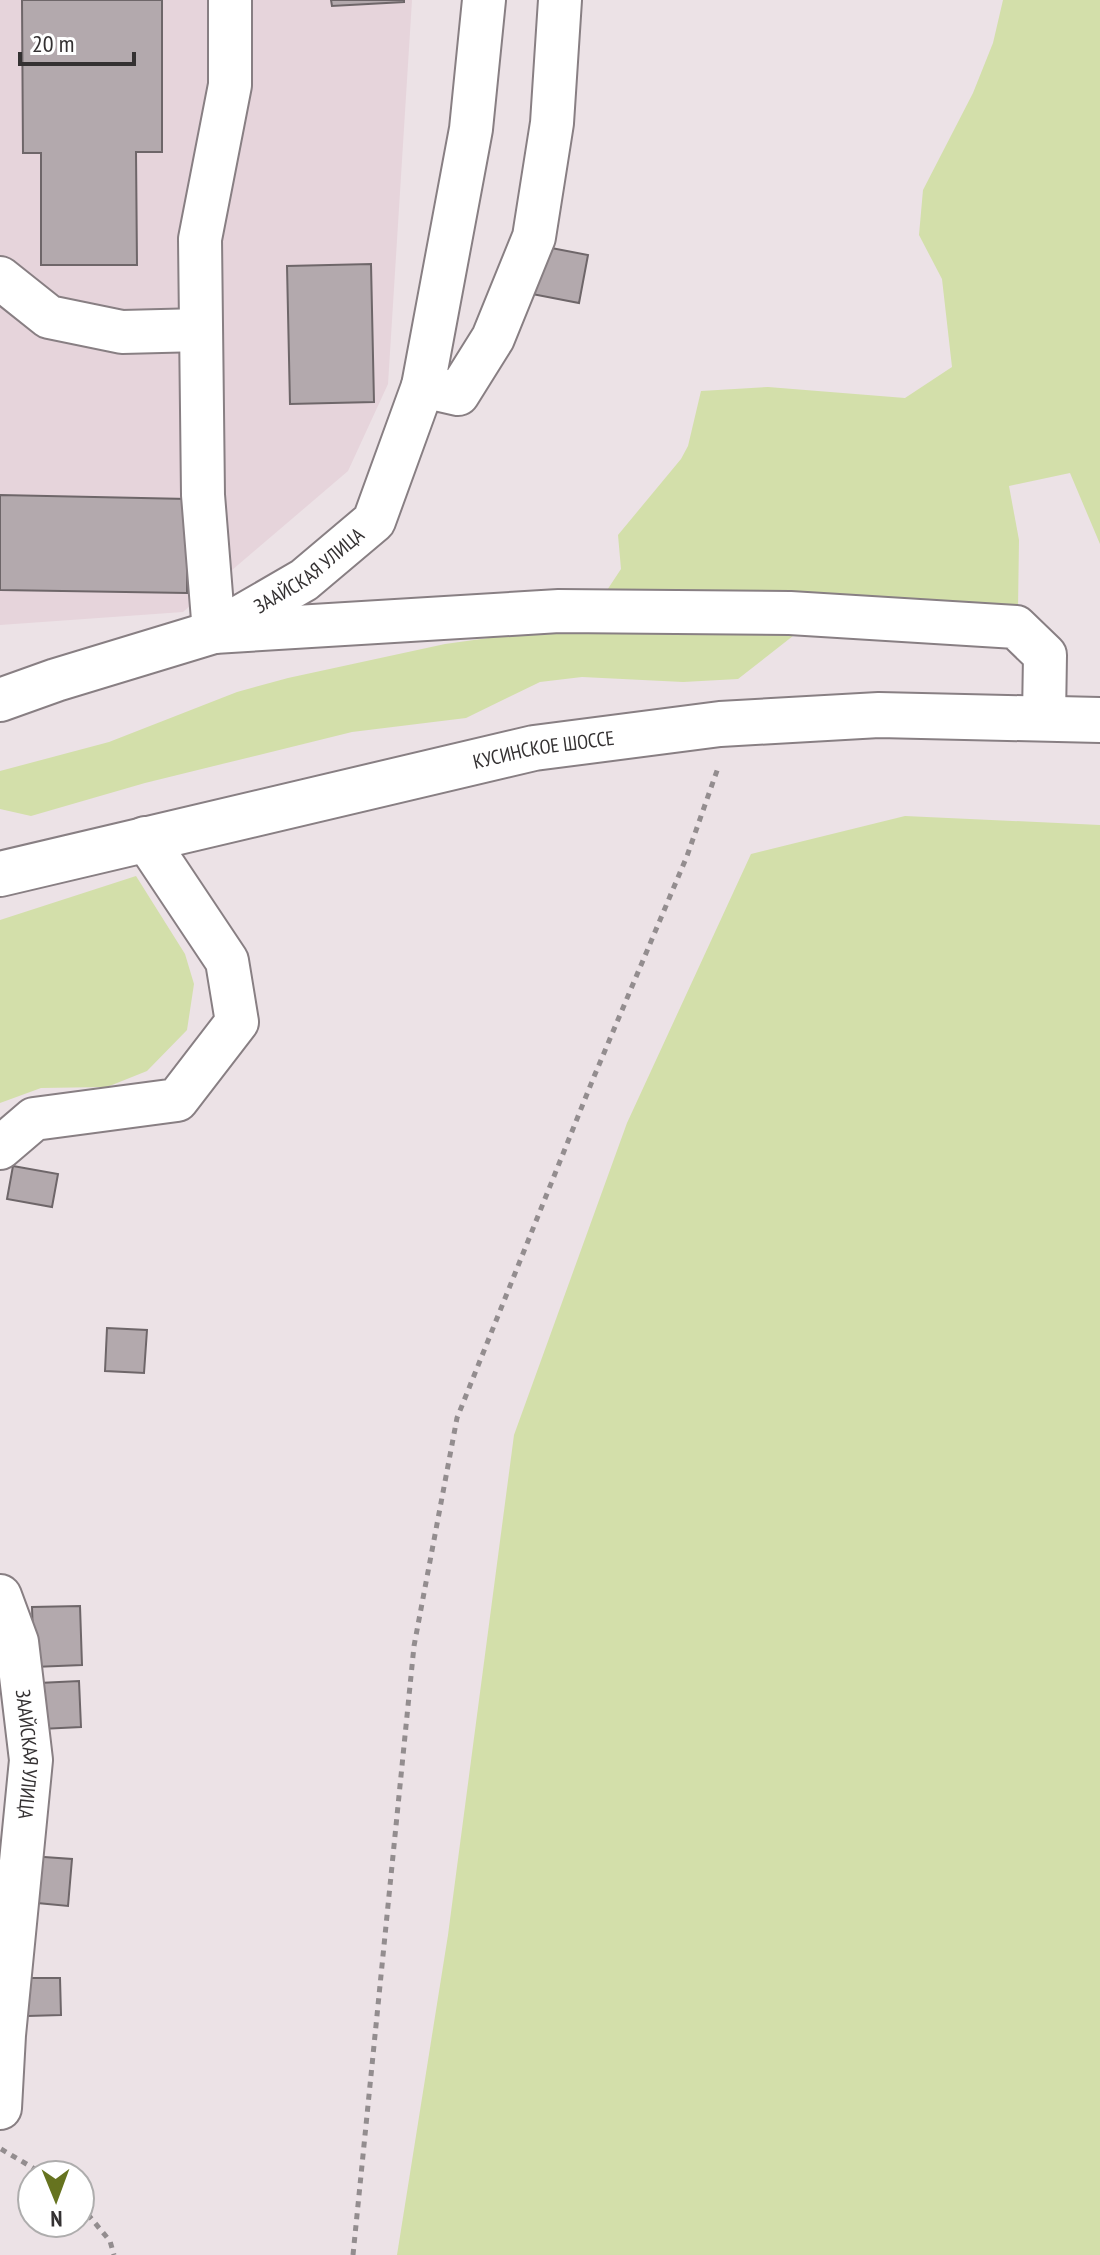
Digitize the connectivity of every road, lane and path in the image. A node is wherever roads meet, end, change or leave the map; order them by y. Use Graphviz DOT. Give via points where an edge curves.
graph roads {
  1 [pos="230,0"];
  2 [pos="484,0"];
  3 [pos="560,0"];
  4 [pos="0,278"];
  5 [pos="201,330"];
  6 [pos="423,386"];
  7 [pos="214,632"];
  8 [pos="0,700"];
  9 [pos="1044,717"];
  10 [pos="1100,720"];
  11 [pos="720,724"];
  12 [pos="145,838"];
  13 [pos="0,874"];
  14 [pos="0,1148"];
  15 [pos="0,1596"];
  16 [pos="0,2108"];
  17 [pos="0,2148"];
  18 [pos="18,2159"];
  19 [pos="96,2224"];
  20 [pos="114,2255"];
  21 [pos="353,2255"];
  1 -- 5 [label="street" via="230,85 200,239"];
  2 -- 6 [label="street, ЗААЙСКАЯ УЛИЦА" via="471,129"];
  3 -- 6 [label="street" via="552,123 534,237 493,338 458,394"];
  4 -- 5 [label="street" via="49,317 122,332"];
  5 -- 7 [label="street" via="203,495"];
  6 -- 7 [label="street, ЗААЙСКАЯ УЛИЦА" via="374,521 304,580"];
  7 -- 8 [label="street, ЗААЙСКАЯ УЛИЦА"];
  7 -- 9 [label="street" via="559,611 790,613 1016,627 1045,655"];
  9 -- 10 [label="main road, КУСИНСКОЕ ШОССЕ"];
  9 -- 11 [label="main road, КУСИНСКОЕ ШОССЕ" via="879,715"];
  11 -- 12 [label="main road, КУСИНСКОЕ ШОССЕ" via="534,748"];
  11 -- 21 [label="path" via="719,771 457,1418 414,1646"];
  12 -- 13 [label="main road, КУСИНСКОЕ ШОССЕ"];
  12 -- 14 [label="street" via="227,961 237,1022 177,1100 34,1119"];
  15 -- 16 [label="street, ЗААЙСКАЯ УЛИЦА" via="17,1642 31,1760"];
  17 -- 18 [label="path"];
  19 -- 20 [label="path"];
}
